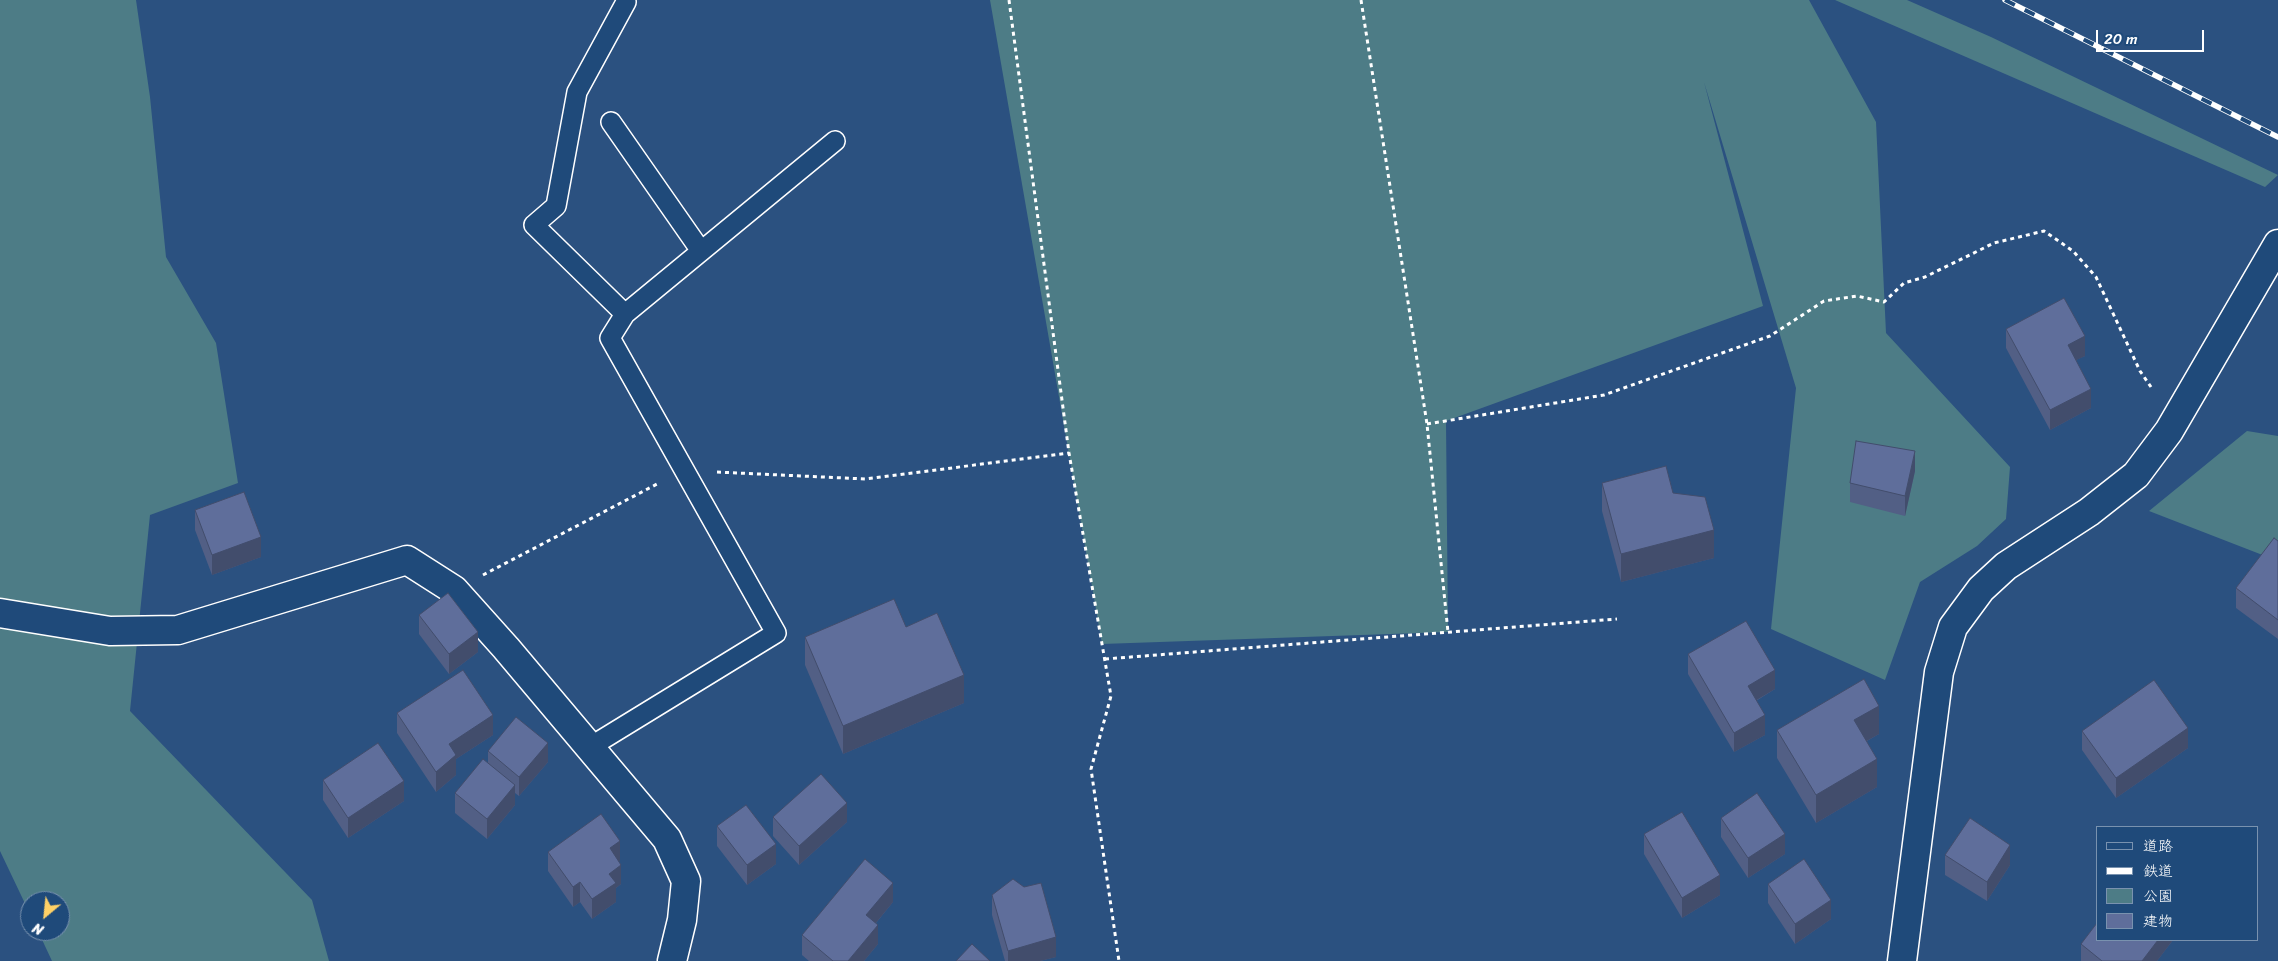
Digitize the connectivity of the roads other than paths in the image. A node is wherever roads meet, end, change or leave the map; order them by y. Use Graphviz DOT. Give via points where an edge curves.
graph roads {
  1 [pos="626,2"];
  2 [pos="611,122"];
  3 [pos="835,141"];
  4 [pos="2278,244"];
  5 [pos="701,251"];
  6 [pos="625,314"];
  7 [pos="0,613"];
  8 [pos="590,747"];
  9 [pos="672,961"];
  10 [pos="1902,961"];
  1 -- 6 [label="lane" via="577,92 556,206 534,224"];
  2 -- 5 [label="lane"];
  3 -- 5 [label="lane"];
  4 -- 10 [label="street" via="2169,431 2136,474 2089,512 2006,566 1981,589 1953,627 1938,681"];
  5 -- 6 [label="lane"];
  6 -- 8 [label="lane" via="610,338 776,633"];
  7 -- 8 [label="street" via="110,630 178,630 407,560 454,590"];
  8 -- 9 [label="street" via="667,839 686,881 682,920"];
}
